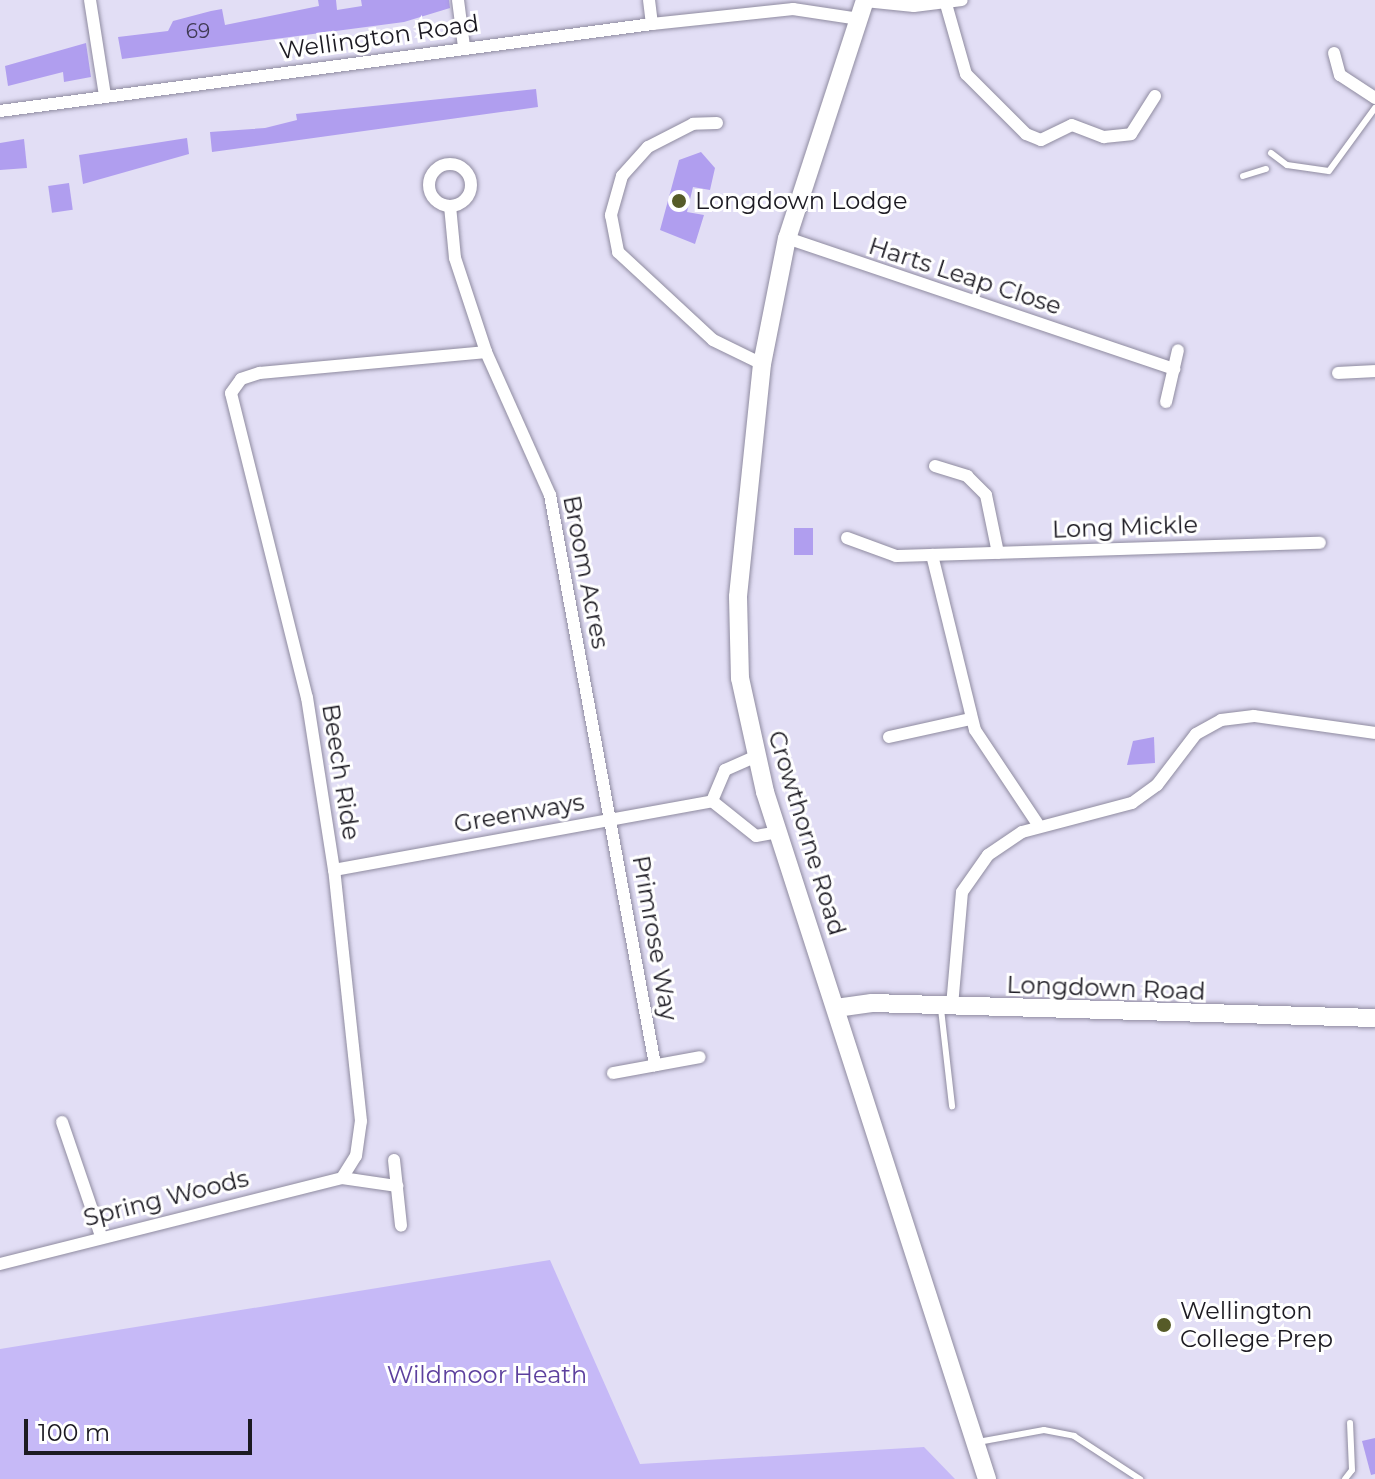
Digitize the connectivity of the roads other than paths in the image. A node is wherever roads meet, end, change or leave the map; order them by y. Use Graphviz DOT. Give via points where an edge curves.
graph roads {
  1 [pos="90,0"];
  2 [pos="458,0"];
  3 [pos="649,0"];
  4 [pos="962,0"];
  5 [pos="946,4"];
  6 [pos="863,7"];
  7 [pos="652,24"];
  8 [pos="464,47"];
  9 [pos="1334,53"];
  10 [pos="105,96"];
  11 [pos="1155,96"];
  12 [pos="1375,98"];
  13 [pos="1375,108"];
  14 [pos="0,111"];
  15 [pos="717,123"];
  16 [pos="1041,140"];
  17 [pos="1271,153"];
  18 [pos="1040,154"];
  19 [pos="1266,169"];
  20 [pos="1243,176"];
  21 [pos="450,206"];
  22 [pos="787,238"];
  23 [pos="1178,350"];
  24 [pos="486,352"];
  25 [pos="762,364"];
  26 [pos="1174,369"];
  27 [pos="1375,371"];
  28 [pos="1338,373"];
  29 [pos="1166,402"];
  30 [pos="935,466"];
  31 [pos="847,538"];
  32 [pos="1320,543"];
  33 [pos="998,553"];
  34 [pos="932,555"];
  35 [pos="971,719"];
  36 [pos="1375,733"];
  37 [pos="889,737"];
  38 [pos="756,756"];
  39 [pos="712,801"];
  40 [pos="611,818"];
  41 [pos="1037,823"];
  42 [pos="778,832"];
  43 [pos="334,870"];
  44 [pos="946,1006"];
  45 [pos="836,1008"];
  46 [pos="1375,1018"];
  47 [pos="700,1057"];
  48 [pos="655,1065"];
  49 [pos="613,1073"];
  50 [pos="952,1106"];
  51 [pos="62,1122"];
  52 [pos="356,1156"];
  53 [pos="394,1160"];
  54 [pos="368,1177"];
  55 [pos="342,1178"];
  56 [pos="397,1186"];
  57 [pos="401,1226"];
  58 [pos="101,1236"];
  59 [pos="0,1264"];
  60 [pos="1350,1423"];
  61 [pos="975,1442"];
  62 [pos="987,1479"];
  63 [pos="1140,1479"];
  64 [pos="1345,1479"];
  1 -- 10 [label="street"];
  2 -- 8 [label="street"];
  3 -- 7 [label="street"];
  4 -- 5 [label="street, Wellington Road"];
  5 -- 6 [label="street, Wellington Road"];
  5 -- 16 [label="street" via="966,74 1026,134"];
  6 -- 7 [label="street, Wellington Road"];
  6 -- 22 [label="street, Crowthorne Road"];
  7 -- 8 [label="street, Wellington Road"];
  8 -- 10 [label="street, Wellington Road"];
  9 -- 12 [label="street" via="1340,75"];
  10 -- 14 [label="street, Wellington Road"];
  11 -- 16 [label="street" via="1131,134 1104,137 1072,125"];
  13 -- 17 [label="lane" via="1329,171 1287,165"];
  15 -- 25 [label="street" via="693,124 648,147 622,176 611,215 618,252 713,340"];
  16 -- 18 [label="street"];
  19 -- 20 [label="lane"];
  21 -- 24 [label="street, Broom Acres" via="455,258"];
  22 -- 25 [label="street, Crowthorne Road"];
  22 -- 26 [label="street, Harts Leap Close" via="1001,316"];
  23 -- 26 [label="street"];
  24 -- 40 [label="street, Broom Acres" via="550,495"];
  24 -- 43 [label="street, Beech Ride" via="241,379 231,403 307,698"];
  25 -- 38 [label="street, Crowthorne Road" via="738,597 740,678"];
  26 -- 29 [label="street"];
  27 -- 28 [label="street"];
  30 -- 33 [label="street" via="967,476 986,495"];
  31 -- 34 [label="street, Long Mickle" via="896,556"];
  32 -- 33 [label="street, Long Mickle"];
  33 -- 34 [label="street, Long Mickle"];
  34 -- 35 [label="street"];
  35 -- 37 [label="street"];
  35 -- 41 [label="street"];
  36 -- 41 [label="street" via="1254,716 1221,720 1196,734 1157,785 1132,803"];
  38 -- 39 [label="street" via="725,770"];
  38 -- 42 [label="street, Crowthorne Road"];
  39 -- 40 [label="street, Greenways"];
  39 -- 42 [label="street" via="756,836"];
  40 -- 43 [label="street, Greenways"];
  40 -- 48 [label="street, Primrose Way"];
  41 -- 44 [label="street" via="988,855 962,892"];
  42 -- 45 [label="street, Crowthorne Road"];
  43 -- 52 [label="street, Beech Ride" via="358,1070"];
  44 -- 45 [label="street, Longdown Road"];
  44 -- 46 [label="street, Longdown Road"];
  44 -- 50 [label="lane"];
  45 -- 61 [label="street, Crowthorne Road"];
  47 -- 48 [label="street"];
  48 -- 49 [label="street"];
  51 -- 58 [label="street"];
  52 -- 54 [label="street"];
  52 -- 55 [label="street"];
  53 -- 56 [label="street"];
  54 -- 55 [label="street, Spring Woods"];
  54 -- 56 [label="street, Spring Woods"];
  55 -- 58 [label="street, Spring Woods"];
  56 -- 57 [label="street"];
  58 -- 59 [label="street, Spring Woods"];
  60 -- 64 [label="lane" via="1352,1470"];
  61 -- 62 [label="street, Crowthorne Road"];
  61 -- 63 [label="lane" via="1044,1430 1074,1436"];
}
